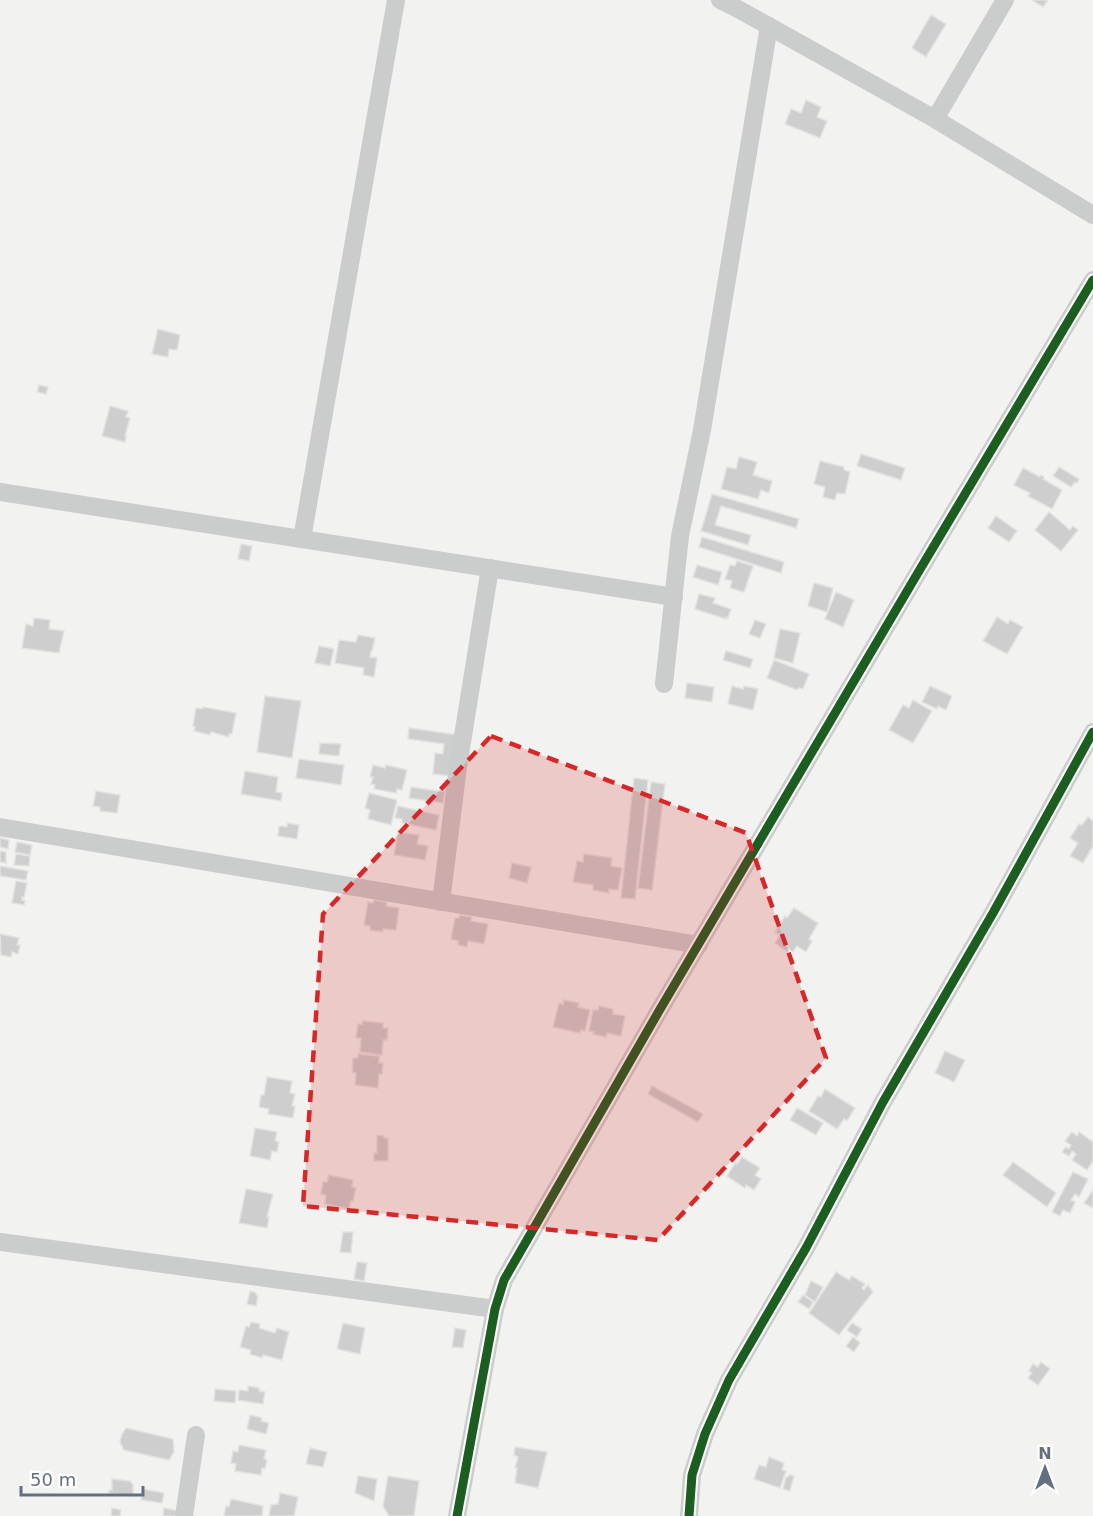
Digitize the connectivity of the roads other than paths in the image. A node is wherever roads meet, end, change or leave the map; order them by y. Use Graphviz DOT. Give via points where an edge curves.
graph roads {
  1 [pos="396,0"];
  2 [pos="720,0"];
  3 [pos="1005,0"];
  4 [pos="769,26"];
  5 [pos="935,119"];
  6 [pos="1093,215"];
  7 [pos="1093,280"];
  8 [pos="0,492"];
  9 [pos="302,539"];
  10 [pos="490,568"];
  11 [pos="674,597"];
  12 [pos="664,684"];
  13 [pos="1093,732"];
  14 [pos="0,827"];
  15 [pos="441,902"];
  16 [pos="699,945"];
  17 [pos="0,1242"];
  18 [pos="495,1309"];
  19 [pos="196,1435"];
  20 [pos="184,1516"];
  21 [pos="457,1516"];
  22 [pos="689,1516"];
  1 -- 9 [label="street"];
  2 -- 4 [label="street"];
  3 -- 5 [label="street"];
  4 -- 5 [label="street"];
  4 -- 11 [label="street" via="702,430 680,536"];
  5 -- 6 [label="street"];
  7 -- 16 [label="street"];
  8 -- 9 [label="street"];
  9 -- 10 [label="street"];
  10 -- 11 [label="street"];
  10 -- 15 [label="street"];
  11 -- 12 [label="street"];
  13 -- 22 [label="street" via="729,1380 692,1475"];
  14 -- 15 [label="street"];
  15 -- 16 [label="street"];
  16 -- 18 [label="street" via="504,1280"];
  17 -- 18 [label="street"];
  18 -- 21 [label="street"];
  19 -- 20 [label="street"];
}
